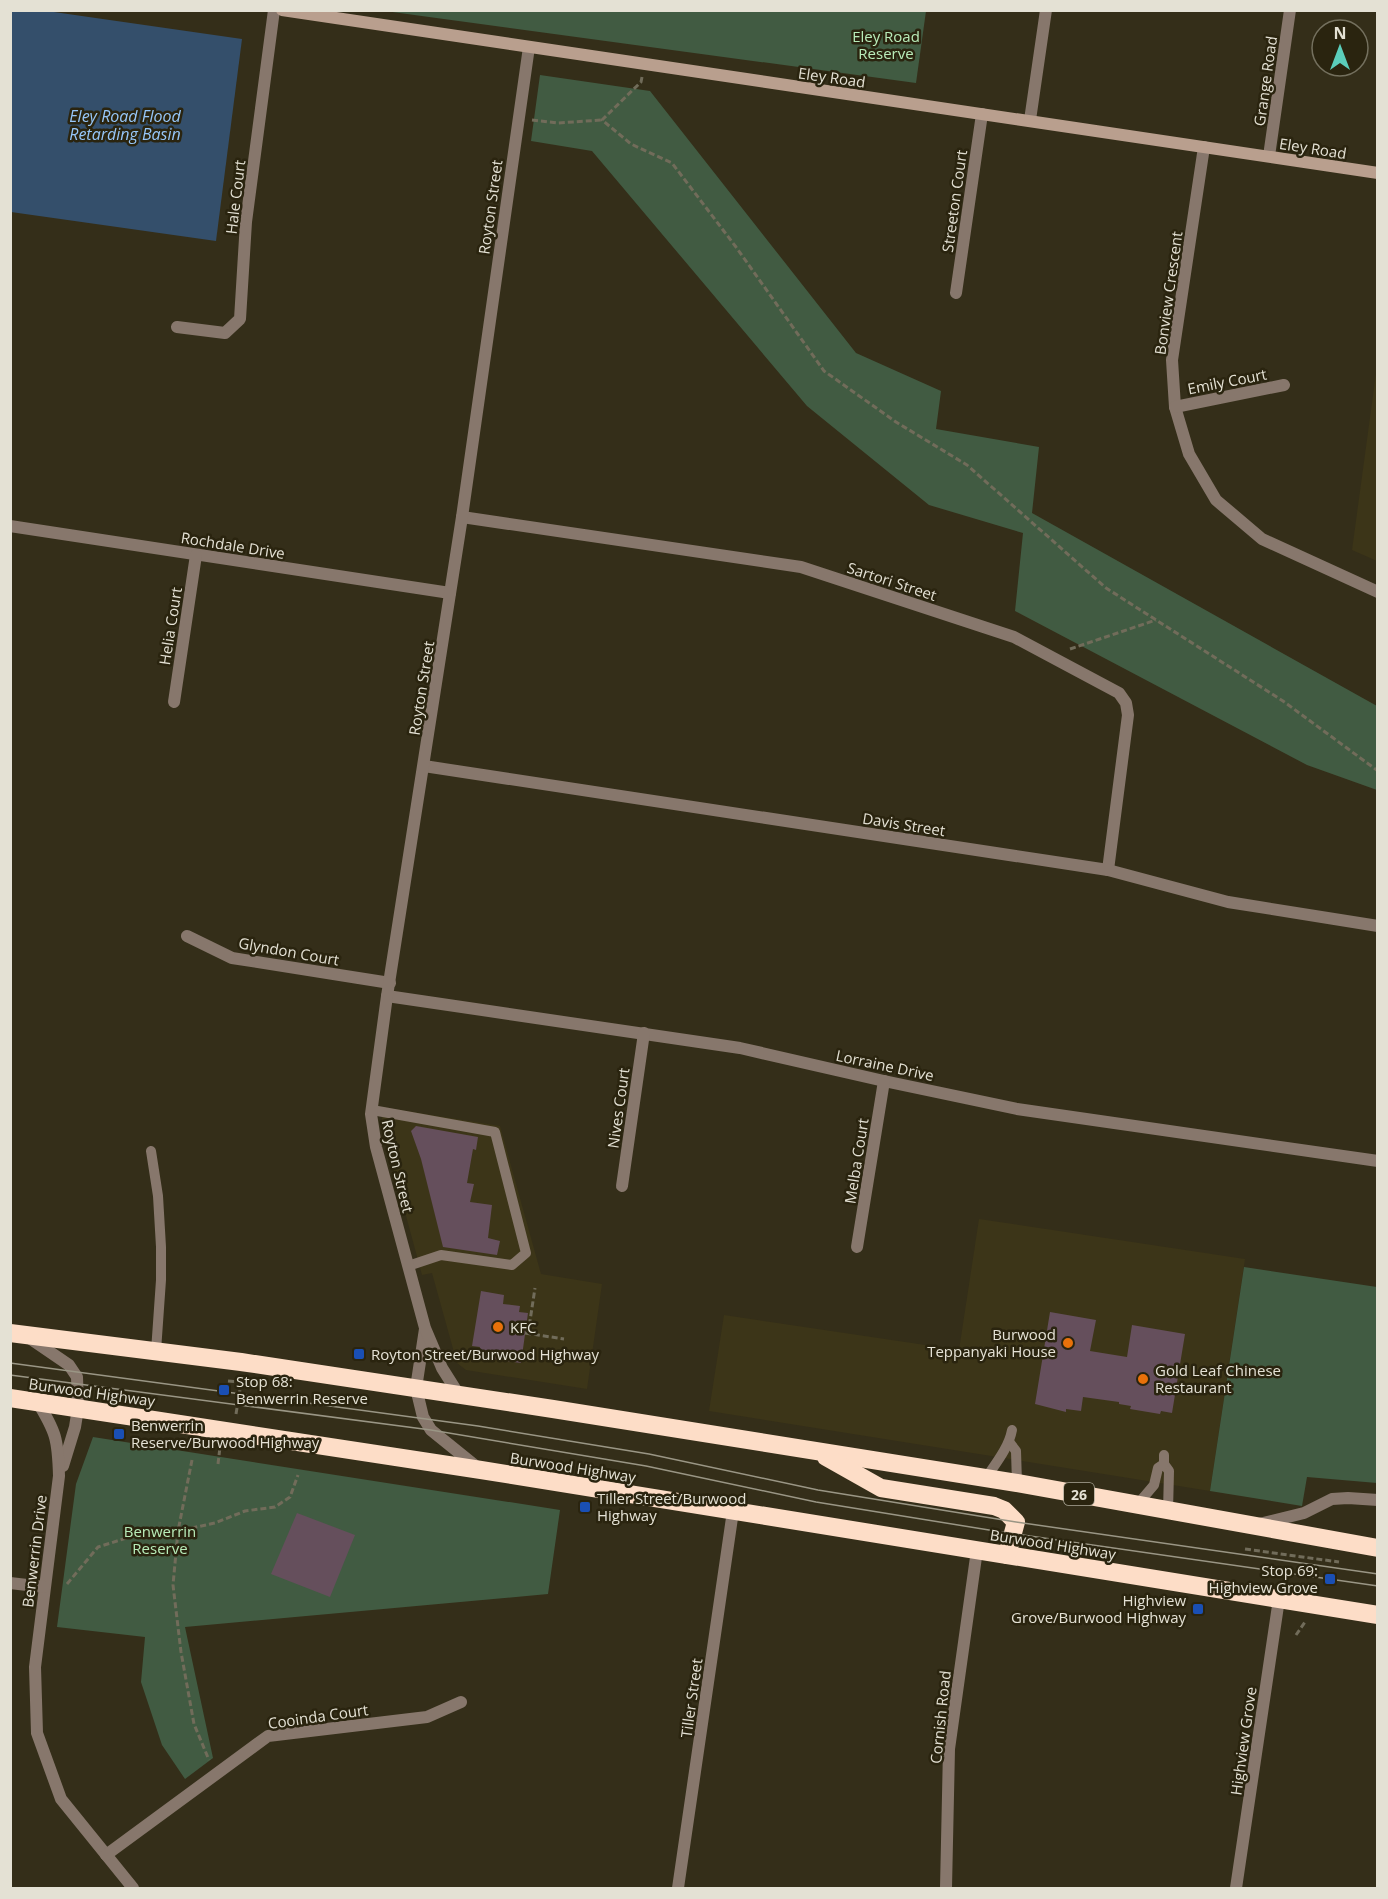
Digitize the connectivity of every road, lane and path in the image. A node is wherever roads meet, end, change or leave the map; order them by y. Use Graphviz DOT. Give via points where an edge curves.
graph roads {
  1 [pos="274,10"];
  2 [pos="282,10"];
  3 [pos="1046,10"];
  4 [pos="1290,10"];
  5 [pos="529,47"];
  6 [pos="645,64"];
  7 [pos="982,114"];
  8 [pos="518,118"];
  9 [pos="602,120"];
  10 [pos="1030,120"];
  11 [pos="1204,147"];
  12 [pos="1269,156"];
  13 [pos="1377,173"];
  14 [pos="956,293"];
  15 [pos="177,327"];
  16 [pos="1284,385"];
  17 [pos="1175,407"];
  18 [pos="462,517"];
  19 [pos="10,526"];
  20 [pos="196,555"];
  21 [pos="1377,592"];
  22 [pos="450,593"];
  23 [pos="1156,620"];
  24 [pos="1050,656"];
  25 [pos="174,702"];
  26 [pos="424,766"];
  27 [pos="1377,771"];
  28 [pos="1108,870"];
  29 [pos="1377,926"];
  30 [pos="187,936"];
  31 [pos="388,990"];
  32 [pos="644,1034"];
  33 [pos="884,1081"];
  34 [pos="372,1110"];
  35 [pos="151,1151"];
  36 [pos="1377,1161"];
  37 [pos="622,1186"];
  38 [pos="857,1246"];
  39 [pos="408,1266"];
  40 [pos="535,1288"];
  41 [pos="425,1328"];
  42 [pos="18,1334"];
  43 [pos="564,1340"];
  44 [pos="156,1351"];
  45 [pos="228,1381"];
  46 [pos="416,1388"];
  47 [pos="459,1395"];
  48 [pos="10,1398"];
  49 [pos="37,1401"];
  50 [pos="238,1403"];
  51 [pos="78,1408"];
  52 [pos="1012,1430"];
  53 [pos="1010,1443"];
  54 [pos="817,1452"];
  55 [pos="192,1460"];
  56 [pos="481,1470"];
  57 [pos="298,1475"];
  58 [pos="59,1476"];
  59 [pos="986,1478"];
  60 [pos="1017,1483"];
  61 [pos="1377,1500"];
  62 [pos="1137,1505"];
  63 [pos="733,1511"];
  64 [pos="1168,1511"];
  65 [pos="1249,1526"];
  66 [pos="178,1532"];
  67 [pos="1377,1548"];
  68 [pos="1245,1549"];
  69 [pos="977,1550"];
  70 [pos="1007,1555"];
  71 [pos="1339,1562"];
  72 [pos="10,1583"];
  73 [pos="67,1584"];
  74 [pos="44,1587"];
  75 [pos="1279,1599"];
  76 [pos="1377,1615"];
  77 [pos="1307,1620"];
  78 [pos="1296,1635"];
  79 [pos="461,1702"];
  80 [pos="217,1773"];
  81 [pos="106,1855"];
  82 [pos="133,1888"];
  83 [pos="678,1888"];
  84 [pos="946,1888"];
  85 [pos="1236,1888"];
  1 -- 15 [label="street, Hale Court" via="246,222 240,319 225,333"];
  2 -- 5 [label="main road, Eley Road"];
  3 -- 10 [label="street"];
  4 -- 12 [label="street, Grange Road"];
  5 -- 6 [label="main road, Eley Road"];
  5 -- 8 [label="street, Royton Street"];
  6 -- 7 [label="main road, Eley Road"];
  6 -- 9 [label="path" via="641,82"];
  7 -- 10 [label="main road, Eley Road"];
  7 -- 14 [label="street, Streeton Court"];
  8 -- 9 [label="path" via="558,123"];
  8 -- 18 [label="street, Royton Street"];
  9 -- 23 [label="path" via="631,144 672,163 824,371 896,422 967,465 1106,588"];
  10 -- 11 [label="main road, Eley Road"];
  11 -- 12 [label="main road, Eley Road"];
  11 -- 17 [label="street, Bonview Crescent" via="1172,360"];
  12 -- 13 [label="main road, Eley Road"];
  16 -- 17 [label="street, Emily Court"];
  17 -- 21 [label="street, Bonview Crescent" via="1189,454 1216,500 1262,539"];
  18 -- 22 [label="street, Royton Street"];
  18 -- 24 [label="street, Sartori Street" via="801,567 1014,637"];
  19 -- 20 [label="street, Rochdale Drive"];
  20 -- 22 [label="street, Rochdale Drive"];
  20 -- 25 [label="street, Helia Court"];
  22 -- 26 [label="street, Royton Street"];
  23 -- 24 [label="path"];
  23 -- 27 [label="path" via="1283,701"];
  24 -- 28 [label="street, Sartori Street" via="1119,693 1126,703 1128,715"];
  26 -- 28 [label="street, Davis Street"];
  26 -- 31 [label="street, Royton Street"];
  28 -- 29 [label="street, Davis Street" via="1228,902"];
  30 -- 31 [label="street, Glyndon Court" via="232,958"];
  31 -- 32 [label="street, Lorraine Drive"];
  31 -- 34 [label="street, Royton Street"];
  32 -- 33 [label="street, Lorraine Drive" via="740,1048"];
  32 -- 37 [label="street, Nives Court"];
  33 -- 36 [label="street, Lorraine Drive" via="1017,1108"];
  33 -- 38 [label="street, Melba Court"];
  34 -- 39 [label="street, Royton Street" via="376,1147"];
  34 -- 39 [label="lane" via="495,1132 526,1253 512,1265 441,1256"];
  35 -- 44 [label="lane" via="161,1247"];
  39 -- 41 [label="street, Royton Street"];
  40 -- 43 [label="path" via="527,1334"];
  41 -- 46 [label="street, Royton Street"];
  41 -- 47 [label="street, Royton Street"];
  42 -- 44 [label="highway, 26"];
  42 -- 51 [label="street, Benwerrin Drive" via="75,1372"];
  44 -- 46 [label="highway, 26"];
  45 -- 50 [label="path" via="241,1383"];
  46 -- 47 [label="highway, 26"];
  46 -- 56 [label="street, Royton Street" via="423,1417 431,1430"];
  47 -- 54 [label="highway, 26"];
  48 -- 49 [label="highway, Burwood Highway"];
  49 -- 51 [label="highway, Burwood Highway"];
  49 -- 58 [label="street, Benwerrin Drive" via="56,1436"];
  51 -- 56 [label="highway, Burwood Highway"];
  51 -- 58 [label="street, Benwerrin Drive"];
  52 -- 53 [label="lane"];
  53 -- 59 [label="lane"];
  53 -- 60 [label="lane" via="1016,1451"];
  54 -- 59 [label="highway, 26"];
  54 -- 70 [label="highway" via="881,1488 1004,1510 1016,1522"];
  55 -- 66 [label="path"];
  56 -- 63 [label="highway, Burwood Highway"];
  57 -- 66 [label="path" via="290,1497 274,1507 245,1511"];
  58 -- 74 [label="street, Benwerrin Drive"];
  59 -- 60 [label="highway, 26"];
  60 -- 62 [label="highway, 26"];
  61 -- 65 [label="street" via="1332,1499 1298,1515"];
  62 -- 64 [label="highway, 26"];
  62 -- 64 [label="lane" via="1154,1485 1164,1459 1169,1471"];
  63 -- 69 [label="highway, Burwood Highway"];
  63 -- 83 [label="street, Tiller Street"];
  64 -- 65 [label="highway, 26"];
  65 -- 67 [label="highway, 26"];
  66 -- 73 [label="path" via="136,1535 98,1547"];
  66 -- 80 [label="path" via="173,1585 181,1653 194,1724"];
  68 -- 71 [label="path"];
  69 -- 70 [label="highway, Burwood Highway"];
  69 -- 84 [label="street, Cornish Road" via="949,1749"];
  70 -- 75 [label="highway, Burwood Highway"];
  72 -- 74 [label="street"];
  74 -- 81 [label="street, Benwerrin Drive" via="35,1667 37,1733 61,1799"];
  75 -- 76 [label="highway, Burwood Highway"];
  75 -- 85 [label="street, Highview Grove"];
  77 -- 78 [label="path"];
  79 -- 80 [label="street, Cooinda Court" via="427,1717 268,1736"];
  80 -- 81 [label="street, Cooinda Court"];
  81 -- 82 [label="street, Benwerrin Drive"];
}
